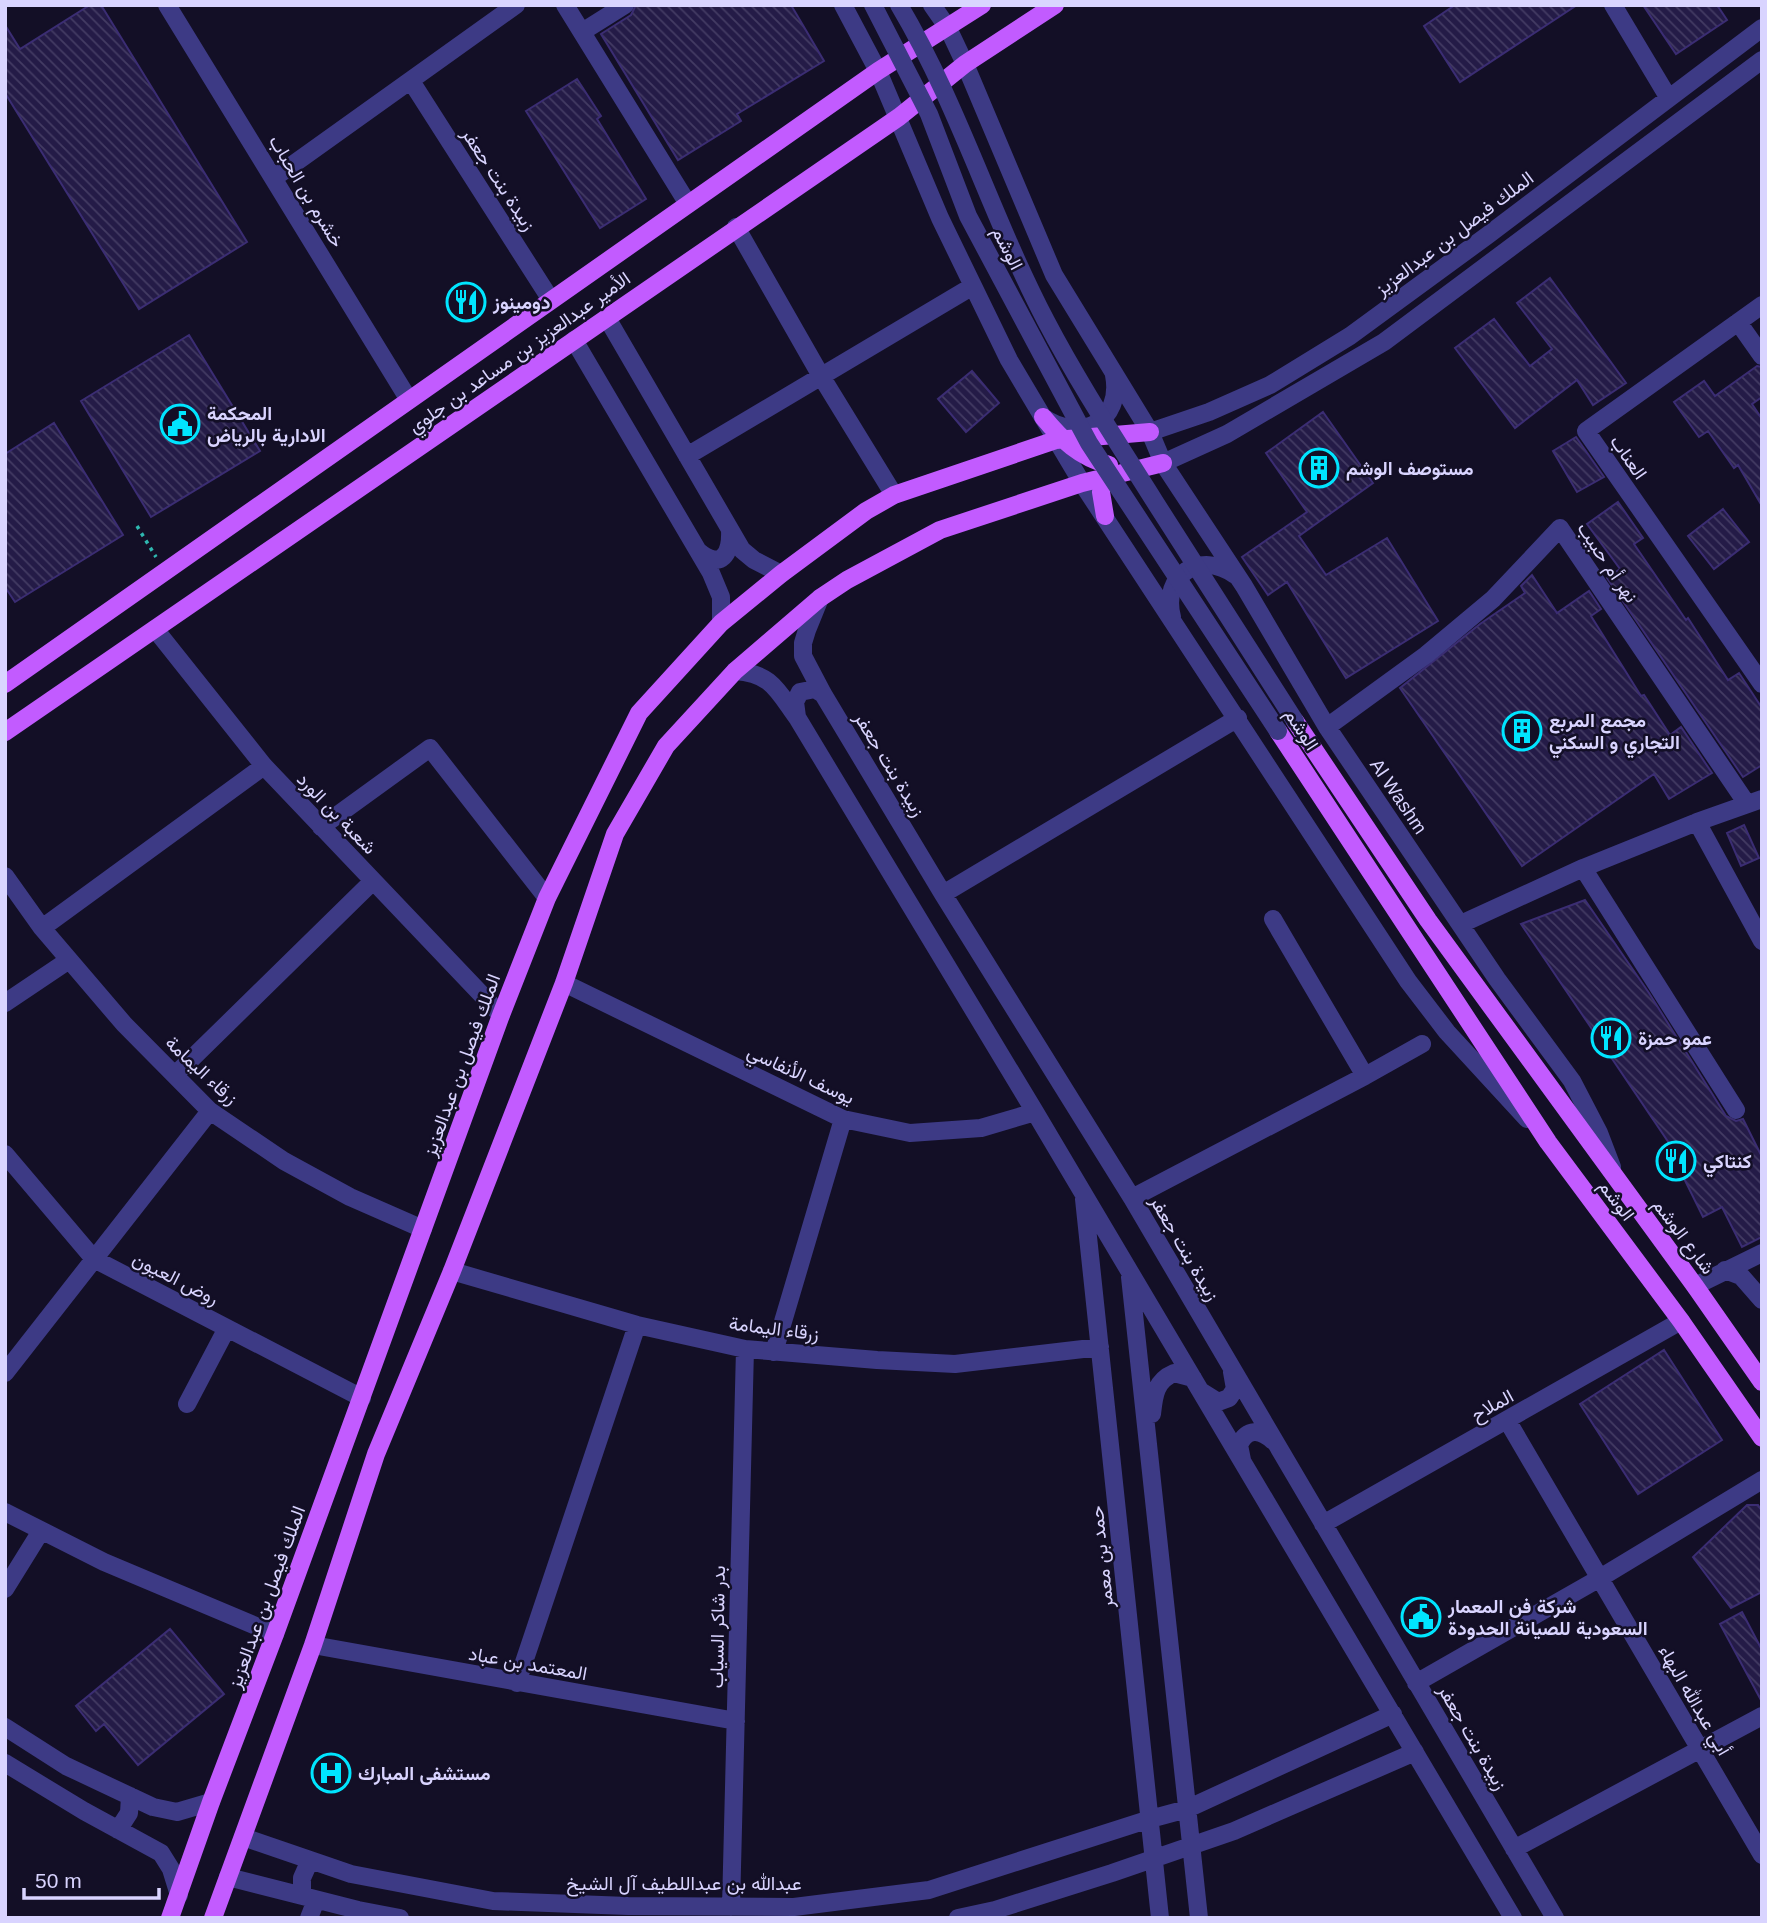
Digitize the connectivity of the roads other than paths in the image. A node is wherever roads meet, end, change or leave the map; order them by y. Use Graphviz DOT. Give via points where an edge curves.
graph roads {
  1 [pos="167,5"];
  2 [pos="516,5"];
  3 [pos="565,5"];
  4 [pos="625,5"];
  5 [pos="843,5"];
  6 [pos="873,5"];
  7 [pos="898,5"];
  8 [pos="932,5"];
  9 [pos="982,5"];
  10 [pos="1055,5"];
  11 [pos="1613,5"];
  12 [pos="948,28"];
  13 [pos="1762,28"];
  14 [pos="582,32"];
  15 [pos="1762,60"];
  16 [pos="965,64"];
  17 [pos="878,71"];
  18 [pos="411,81"];
  19 [pos="1668,97"];
  20 [pos="899,117"];
  21 [pos="274,178"];
  22 [pos="688,204"];
  23 [pos="736,227"];
  24 [pos="973,286"];
  25 [pos="551,300"];
  26 [pos="1762,305"];
  27 [pos="607,318"];
  28 [pos="1738,322"];
  29 [pos="574,340"];
  30 [pos="1762,356"];
  31 [pos="1113,372"];
  32 [pos="821,376"];
  33 [pos="409,400"];
  34 [pos="1043,416"];
  35 [pos="1150,432"];
  36 [pos="1059,440"];
  37 [pos="687,456"];
  38 [pos="1163,463"];
  39 [pos="1106,471"];
  40 [pos="1082,483"];
  41 [pos="894,495"];
  42 [pos="1105,516"];
  43 [pos="730,530"];
  44 [pos="698,551"];
  45 [pos="782,574"];
  46 [pos="1244,586"];
  47 [pos="820,598"];
  48 [pos="721,623"];
  49 [pos="1177,627"];
  50 [pos="155,629"];
  51 [pos="735,671"];
  52 [pos="5,684"];
  53 [pos="1762,684"];
  54 [pos="823,694"];
  55 [pos="1238,718"];
  56 [pos="798,719"];
  57 [pos="1295,721"];
  58 [pos="1327,727"];
  59 [pos="1278,731"];
  60 [pos="5,732"];
  61 [pos="264,766"];
  62 [pos="1754,802"];
  63 [pos="1698,822"];
  64 [pos="321,827"];
  65 [pos="1583,869"];
  66 [pos="5,876"];
  67 [pos="373,881"];
  68 [pos="943,894"];
  69 [pos="547,898"];
  70 [pos="1273,919"];
  71 [pos="1461,924"];
  72 [pos="42,928"];
  73 [pos="1762,941"];
  74 [pos="69,960"];
  75 [pos="564,984"];
  76 [pos="5,1003"];
  77 [pos="501,1015"];
  78 [pos="1422,1044"];
  79 [pos="174,1075"];
  80 [pos="1365,1076"];
  81 [pos="1736,1110"];
  82 [pos="210,1111"];
  83 [pos="1035,1112"];
  84 [pos="1571,1117"];
  85 [pos="843,1119"];
  86 [pos="1548,1142"];
  87 [pos="5,1154"];
  88 [pos="1616,1180"];
  89 [pos="1083,1192"];
  90 [pos="1132,1198"];
  91 [pos="423,1229"];
  92 [pos="1762,1253"];
  93 [pos="94,1259"];
  94 [pos="1725,1270"];
  95 [pos="452,1271"];
  96 [pos="1130,1271"];
  97 [pos="1695,1286"];
  98 [pos="1762,1300"];
  99 [pos="1681,1321"];
  100 [pos="637,1325"];
  101 [pos="228,1328"];
  102 [pos="1100,1347"];
  103 [pos="745,1349"];
  104 [pos="774,1352"];
  105 [pos="1230,1364"];
  106 [pos="5,1373"];
  107 [pos="1762,1382"];
  108 [pos="1197,1384"];
  109 [pos="362,1398"];
  110 [pos="187,1404"];
  111 [pos="1507,1420"];
  112 [pos="1762,1438"];
  113 [pos="1148,1442"];
  114 [pos="1276,1443"];
  115 [pos="1245,1465"];
  116 [pos="1762,1480"];
  117 [pos="5,1512"];
  118 [pos="1323,1524"];
  119 [pos="41,1531"];
  120 [pos="1600,1578"];
  121 [pos="5,1588"];
  122 [pos="275,1634"];
  123 [pos="313,1645"];
  124 [pos="517,1683"];
  125 [pos="1416,1683"];
  126 [pos="1393,1714"];
  127 [pos="1762,1716"];
  128 [pos="736,1721"];
  129 [pos="5,1727"];
  130 [pos="1699,1749"];
  131 [pos="1415,1752"];
  132 [pos="5,1763"];
  133 [pos="130,1796"];
  134 [pos="211,1802"];
  135 [pos="1187,1810"];
  136 [pos="1150,1819"];
  137 [pos="118,1829"];
  138 [pos="243,1837"];
  139 [pos="1191,1845"];
  140 [pos="1514,1849"];
  141 [pos="1762,1855"];
  142 [pos="1154,1858"];
  143 [pos="310,1860"];
  144 [pos="228,1877"];
  145 [pos="179,1895"];
  146 [pos="309,1898"];
  147 [pos="732,1907"];
  148 [pos="795,1912"];
  149 [pos="170,1918"];
  150 [pos="213,1918"];
  151 [pos="309,1918"];
  152 [pos="400,1918"];
  153 [pos="958,1918"];
  154 [pos="1160,1918"];
  155 [pos="1199,1918"];
  156 [pos="1514,1918"];
  157 [pos="1555,1918"];
  1 -- 21 [label="street, خشرم بن الحباب"];
  2 -- 18 [label="street"];
  3 -- 14 [label="street"];
  4 -- 14 [label="street"];
  5 -- 17 [label="street"];
  6 -- 59 [label="street, الوشم, bridge" via="929,114 968,216 1089,443"];
  7 -- 57 [label="street, الوشم, bridge" via="961,125 1046,321 1104,422"];
  8 -- 12 [label="street, الوشم"];
  9 -- 12 [label="main road, الأمير عبدالعزيز بن مساعد بن جلوي"];
  10 -- 16 [label="main road, الأمير عبدالعزيز بن مساعد بن جلوي"];
  11 -- 19 [label="street"];
  12 -- 16 [label="street, الوشم"];
  12 -- 17 [label="main road, الأمير عبدالعزيز بن مساعد بن جلوي"];
  13 -- 19 [label="street, الملك فيصل بن عبدالعزيز"];
  14 -- 22 [label="street"];
  15 -- 38 [label="street" via="1384,342 1227,434"];
  16 -- 20 [label="main road, الأمير عبدالعزيز بن مساعد بن جلوي"];
  16 -- 31 [label="street, الوشم" via="1054,275"];
  17 -- 20 [label="street"];
  17 -- 22 [label="main road, الأمير عبدالعزيز بن مساعد بن جلوي"];
  18 -- 21 [label="street"];
  18 -- 25 [label="street, زبيدة بنت جعفر"];
  19 -- 35 [label="street, الملك فيصل بن عبدالعزيز" via="1350,336 1270,385"];
  20 -- 23 [label="main road, الأمير عبدالعزيز بن مساعد بن جلوي"];
  20 -- 24 [label="street"];
  21 -- 33 [label="street, خشرم بن الحباب"];
  22 -- 25 [label="main road, الأمير عبدالعزيز بن مساعد بن جلوي"];
  23 -- 27 [label="main road, الأمير عبدالعزيز بن مساعد بن جلوي"];
  23 -- 32 [label="street"];
  24 -- 32 [label="street"];
  24 -- 34 [label="street"];
  25 -- 33 [label="main road, الأمير عبدالعزيز بن مساعد بن جلوي"];
  26 -- 28 [label="street, العناب"];
  27 -- 29 [label="main road, الأمير عبدالعزيز بن مساعد بن جلوي"];
  27 -- 37 [label="street"];
  28 -- 30 [label="street"];
  28 -- 53 [label="street, العناب" via="1586,431"];
  29 -- 44 [label="street"];
  29 -- 50 [label="main road, الأمير عبدالعزيز بن مساعد بن جلوي"];
  31 -- 34 [label="street" via="1114,401 1096,424 1068,429"];
  31 -- 35 [label="street, الوشم"];
  32 -- 37 [label="street"];
  32 -- 41 [label="street"];
  33 -- 52 [label="main road, الأمير عبدالعزيز بن مساعد بن جلوي"];
  34 -- 36 [label="main road"];
  35 -- 36 [label="main road, الملك فيصل بن عبدالعزيز"];
  35 -- 38 [label="street, Al Washm"];
  35 -- 39 [label="main road" via="1127,443"];
  36 -- 39 [label="main road"];
  36 -- 40 [label="street"];
  36 -- 41 [label="main road, الملك فيصل بن عبدالعزيز"];
  37 -- 43 [label="street"];
  38 -- 39 [label="main road"];
  38 -- 46 [label="street, Al Washm"];
  39 -- 40 [label="main road"];
  39 -- 42 [label="main road" via="1101,492"];
  40 -- 42 [label="street"];
  40 -- 47 [label="main road" via="940,530"];
  41 -- 45 [label="main road, الملك فيصل بن عبدالعزيز"];
  42 -- 49 [label="street"];
  43 -- 44 [label="street" via="729,551 723,557 706,558"];
  43 -- 45 [label="street" via="742,550"];
  44 -- 48 [label="street" via="721,597"];
  45 -- 48 [label="main road, الملك فيصل بن عبدالعزيز"];
  46 -- 49 [label="street" via="1225,568 1200,565 1188,570 1177,578 1169,603"];
  46 -- 58 [label="street, Al Washm"];
  47 -- 51 [label="main road"];
  47 -- 54 [label="street, زبيدة بنت جعفر" via="803,643 803,656"];
  48 -- 69 [label="main road, الملك فيصل بن عبدالعزيز" via="639,713"];
  49 -- 55 [label="street"];
  50 -- 60 [label="main road, الأمير عبدالعزيز بن مساعد بن جلوي"];
  50 -- 61 [label="street, شعبة بن الورد"];
  51 -- 56 [label="street" via="753,672 770,681"];
  51 -- 75 [label="main road" via="666,746 615,834"];
  54 -- 56 [label="street" via="815,689 800,692 795,702"];
  54 -- 68 [label="street, زبيدة بنت جعفر"];
  55 -- 68 [label="street"];
  55 -- 86 [label="street" via="1408,981 1447,1032"];
  56 -- 83 [label="street"];
  57 -- 84 [label="main road, الوشم" via="1428,920"];
  58 -- 62 [label="street, نهر أم حبيب" via="1493,599 1560,528"];
  58 -- 71 [label="street, Al Washm"];
  59 -- 86 [label="main road, الوشم"];
  61 -- 64 [label="street, شعبة بن الورد"];
  61 -- 72 [label="street"];
  62 -- 63 [label="street"];
  63 -- 65 [label="street"];
  63 -- 73 [label="street"];
  64 -- 67 [label="street, شعبة بن الورد"];
  64 -- 69 [label="street" via="430,748"];
  65 -- 71 [label="street"];
  65 -- 81 [label="street"];
  66 -- 72 [label="street, زرقاء اليمامة"];
  67 -- 77 [label="street, شعبة بن الورد"];
  67 -- 79 [label="street"];
  68 -- 90 [label="street, زبيدة بنت جعفر"];
  69 -- 77 [label="main road, الملك فيصل بن عبدالعزيز"];
  70 -- 80 [label="street"];
  71 -- 88 [label="street, Al Washm" via="1573,1080"];
  72 -- 74 [label="street, زرقاء اليمامة"];
  74 -- 76 [label="street"];
  74 -- 79 [label="street, زرقاء اليمامة"];
  75 -- 85 [label="street, يوسف الأنفاسي"];
  75 -- 95 [label="main road"];
  77 -- 91 [label="main road, الملك فيصل بن عبدالعزيز"];
  78 -- 80 [label="street"];
  79 -- 82 [label="street, زرقاء اليمامة"];
  80 -- 90 [label="street"];
  82 -- 91 [label="street, زرقاء اليمامة" via="349,1198"];
  82 -- 93 [label="street"];
  83 -- 85 [label="street, يوسف الأنفاسي" via="981,1128 910,1133"];
  83 -- 89 [label="street"];
  84 -- 88 [label="main road, شارع الوشم"];
  85 -- 104 [label="street"];
  86 -- 99 [label="main road, الوشم"];
  87 -- 93 [label="street, روض العيون"];
  88 -- 97 [label="main road, شارع الوشم"];
  89 -- 96 [label="street"];
  89 -- 102 [label="street, حمد بن معمر"];
  90 -- 105 [label="street, زبيدة بنت جعفر"];
  91 -- 109 [label="main road, الملك فيصل بن عبدالعزيز"];
  92 -- 94 [label="street"];
  93 -- 101 [label="street, روض العيون"];
  93 -- 106 [label="street"];
  94 -- 97 [label="street"];
  94 -- 98 [label="street" via="1741,1276"];
  95 -- 100 [label="street, زرقاء اليمامة"];
  95 -- 123 [label="main road" via="376,1454"];
  96 -- 108 [label="street"];
  96 -- 113 [label="street"];
  97 -- 107 [label="main road, شارع الوشم"];
  99 -- 111 [label="street, الملاح"];
  99 -- 112 [label="main road, الوشم"];
  100 -- 103 [label="street, زرقاء اليمامة"];
  100 -- 124 [label="street"];
  101 -- 109 [label="street, روض العيون"];
  101 -- 110 [label="street"];
  102 -- 104 [label="street, زرقاء اليمامة" via="955,1364"];
  102 -- 136 [label="street, حمد بن معمر"];
  103 -- 104 [label="street, زرقاء اليمامة"];
  103 -- 128 [label="street, بدر شاكر السياب"];
  105 -- 108 [label="street" via="1236,1383 1229,1398 1213,1400"];
  105 -- 114 [label="street, زبيدة بنت جعفر"];
  108 -- 113 [label="street" via="1174,1373 1161,1381 1155,1391"];
  108 -- 115 [label="street"];
  109 -- 122 [label="main road, الملك فيصل بن عبدالعزيز"];
  111 -- 118 [label="street, الملاح"];
  111 -- 120 [label="street, أبي عبدالله البهاء"];
  113 -- 135 [label="street"];
  114 -- 115 [label="street" via="1261,1432 1243,1437 1239,1445"];
  114 -- 118 [label="street, زبيدة بنت جعفر"];
  115 -- 126 [label="street"];
  116 -- 120 [label="street"];
  117 -- 119 [label="street"];
  118 -- 125 [label="street, زبيدة بنت جعفر"];
  119 -- 121 [label="street"];
  119 -- 122 [label="street"];
  120 -- 125 [label="street"];
  120 -- 130 [label="street, أبي عبدالله البهاء"];
  122 -- 134 [label="main road, الملك فيصل بن عبدالعزيز"];
  123 -- 124 [label="street, المعتمد بن عباد"];
  123 -- 138 [label="main road"];
  124 -- 128 [label="street, المعتمد بن عباد"];
  125 -- 140 [label="street, زبيدة بنت جعفر"];
  126 -- 131 [label="street"];
  126 -- 135 [label="street, عبدالله بن عبداللطيف آل الشيخ"];
  127 -- 130 [label="street"];
  128 -- 147 [label="street, بدر شاكر السياب"];
  129 -- 133 [label="street" via="66,1766"];
  130 -- 140 [label="street"];
  130 -- 141 [label="street, أبي عبدالله البهاء"];
  131 -- 139 [label="street" via="1234,1831"];
  131 -- 156 [label="street"];
  132 -- 137 [label="street"];
  133 -- 134 [label="street" via="177,1812"];
  133 -- 137 [label="street" via="129,1813"];
  134 -- 145 [label="main road, الملك فيصل بن عبدالعزيز"];
  135 -- 136 [label="street, عبدالله بن عبداللطيف آل الشيخ"];
  135 -- 139 [label="street"];
  136 -- 142 [label="street, حمد بن معمر"];
  136 -- 148 [label="street, عبدالله بن عبداللطيف آل الشيخ" via="929,1890"];
  137 -- 145 [label="street" via="160,1853"];
  138 -- 143 [label="street, عبدالله بن عبداللطيف آل الشيخ"];
  138 -- 144 [label="main road"];
  139 -- 142 [label="street"];
  139 -- 155 [label="street"];
  140 -- 157 [label="street, زبيدة بنت جعفر"];
  142 -- 153 [label="street"];
  142 -- 154 [label="street, حمد بن معمر"];
  143 -- 146 [label="street" via="302,1878"];
  143 -- 147 [label="street, عبدالله بن عبداللطيف آل الشيخ" via="351,1874 493,1900"];
  144 -- 146 [label="street"];
  144 -- 150 [label="main road"];
  145 -- 149 [label="main road, الملك فيصل بن عبدالعزيز"];
  146 -- 151 [label="street"];
  146 -- 152 [label="street"];
  147 -- 148 [label="street, عبدالله بن عبداللطيف آل الشيخ"];
}
